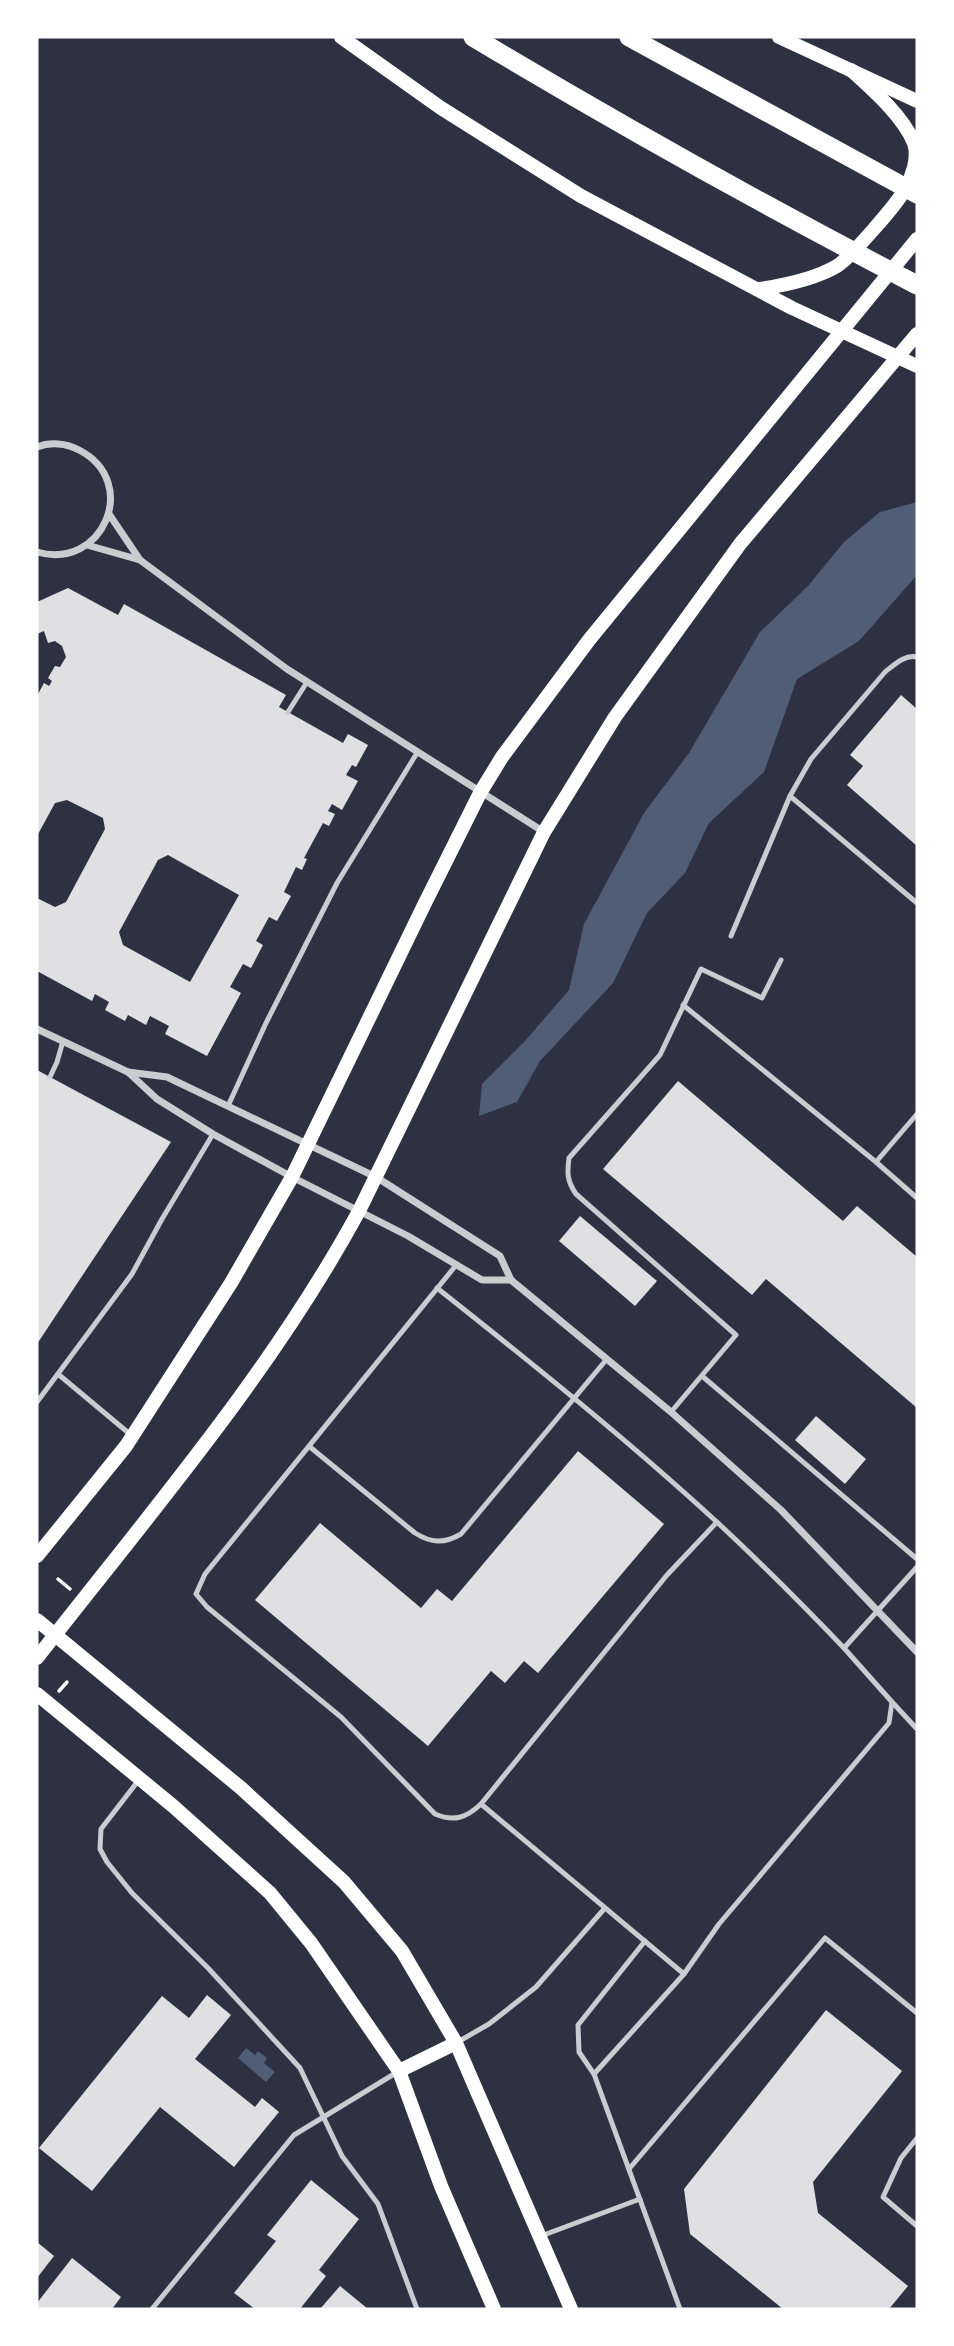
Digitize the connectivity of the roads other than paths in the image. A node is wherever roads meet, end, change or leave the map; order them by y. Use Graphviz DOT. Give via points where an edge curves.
graph roads {
  1 [pos="341,37"];
  2 [pos="473,37"];
  3 [pos="629,37"];
  4 [pos="779,37"];
  5 [pos="851,70"];
  6 [pos="917,101"];
  7 [pos="917,194"];
  8 [pos="917,239"];
  9 [pos="917,285"];
  10 [pos="760,289"];
  11 [pos="840,331"];
  12 [pos="917,334"];
  13 [pos="898,356"];
  14 [pos="917,366"];
  15 [pos="37,447"];
  16 [pos="109,514"];
  17 [pos="87,545"];
  18 [pos="37,552"];
  19 [pos="139,560"];
  20 [pos="917,657"];
  21 [pos="307,682"];
  22 [pos="288,712"];
  23 [pos="417,753"];
  24 [pos="480,793"];
  25 [pos="790,796"];
  26 [pos="544,832"];
  27 [pos="917,903"];
  28 [pos="731,936"];
  29 [pos="781,960"];
  30 [pos="683,1005"];
  31 [pos="37,1029"];
  32 [pos="63,1041"];
  33 [pos="128,1072"];
  34 [pos="50,1077"];
  35 [pos="228,1107"];
  36 [pos="916,1119"];
  37 [pos="213,1134"];
  38 [pos="307,1145"];
  39 [pos="876,1162"];
  40 [pos="292,1177"];
  41 [pos="376,1177"];
  42 [pos="917,1198"];
  43 [pos="359,1211"];
  44 [pos="457,1264"];
  45 [pos="510,1280"];
  46 [pos="437,1288"];
  47 [pos="606,1360"];
  48 [pos="58,1374"];
  49 [pos="702,1376"];
  50 [pos="575,1398"];
  51 [pos="37,1402"];
  52 [pos="671,1412"];
  53 [pos="132,1436"];
  54 [pos="310,1447"];
  55 [pos="717,1522"];
  56 [pos="37,1556"];
  57 [pos="917,1559"];
  58 [pos="917,1567"];
  59 [pos="877,1611"];
  60 [pos="37,1620"];
  61 [pos="55,1635"];
  62 [pos="844,1647"];
  63 [pos="917,1652"];
  64 [pos="37,1658"];
  65 [pos="37,1694"];
  66 [pos="892,1702"];
  67 [pos="917,1729"];
  68 [pos="139,1779"];
  69 [pos="481,1804"];
  70 [pos="605,1908"];
  71 [pos="645,1941"];
  72 [pos="684,1973"];
  73 [pos="917,2013"];
  74 [pos="456,2043"];
  75 [pos="398,2071"];
  76 [pos="594,2074"];
  77 [pos="324,2117"];
  78 [pos="917,2138"];
  79 [pos="629,2169"];
  80 [pos="640,2199"];
  81 [pos="917,2226"];
  82 [pos="539,2237"];
  83 [pos="152,2309"];
  84 [pos="416,2309"];
  85 [pos="494,2309"];
  86 [pos="571,2309"];
  87 [pos="681,2309"];
  1 -- 10 [label="main road" via="441,108 581,196"];
  2 -- 9 [label="highway"];
  3 -- 7 [label="highway"];
  4 -- 5 [label="main road"];
  5 -- 6 [label="main road"];
  5 -- 10 [label="main road" via="886,102 914,144 915,163 904,191 837,266 792,284"];
  8 -- 11 [label="main road"];
  10 -- 11 [label="main road"];
  11 -- 13 [label="main road"];
  11 -- 24 [label="main road" via="589,640 523,726"];
  12 -- 13 [label="main road"];
  13 -- 14 [label="main road"];
  13 -- 26 [label="main road" via="740,544 615,718"];
  15 -- 16 [label="street" via="59,444 89,455 108,482"];
  16 -- 17 [label="street" via="101,532"];
  16 -- 19 [label="street"];
  17 -- 18 [label="street" via="69,554"];
  17 -- 19 [label="street"];
  19 -- 21 [label="street"];
  20 -- 25 [label="lane" via="912,655 885,673 811,759"];
  21 -- 22 [label="lane"];
  21 -- 23 [label="street"];
  23 -- 24 [label="street"];
  23 -- 35 [label="lane" via="337,883"];
  24 -- 26 [label="street"];
  24 -- 38 [label="main road"];
  25 -- 27 [label="lane"];
  25 -- 28 [label="lane"];
  26 -- 41 [label="main road"];
  29 -- 30 [label="lane" via="762,998 701,969"];
  30 -- 39 [label="lane"];
  30 -- 49 [label="lane" via="660,1055 569,1158 567,1175 576,1194 736,1335"];
  31 -- 32 [label="street"];
  32 -- 33 [label="street"];
  32 -- 34 [label="lane"];
  33 -- 35 [label="street" via="167,1077"];
  33 -- 37 [label="street" via="157,1100"];
  35 -- 38 [label="street"];
  36 -- 39 [label="lane"];
  37 -- 40 [label="street"];
  37 -- 48 [label="lane" via="132,1274"];
  38 -- 40 [label="main road"];
  38 -- 41 [label="street"];
  39 -- 42 [label="lane"];
  40 -- 43 [label="street"];
  40 -- 53 [label="main road" via="231,1283"];
  41 -- 43 [label="main road"];
  41 -- 45 [label="street" via="500,1256"];
  43 -- 44 [label="street"];
  43 -- 61 [label="main road" via="263,1367"];
  44 -- 45 [label="street" via="482,1280"];
  44 -- 46 [label="lane"];
  45 -- 47 [label="street"];
  46 -- 50 [label="lane"];
  46 -- 54 [label="lane"];
  47 -- 50 [label="lane"];
  47 -- 52 [label="street"];
  48 -- 51 [label="lane"];
  48 -- 53 [label="lane"];
  49 -- 52 [label="lane"];
  49 -- 57 [label="lane"];
  50 -- 54 [label="lane" via="461,1534 449,1541 426,1540 415,1534"];
  50 -- 55 [label="lane"];
  52 -- 59 [label="street" via="781,1510"];
  53 -- 56 [label="main road"];
  54 -- 69 [label="lane" via="205,1574 196,1594 341,1717 435,1814 456,1819 470,1815"];
  55 -- 62 [label="lane"];
  55 -- 69 [label="lane" via="667,1575"];
  58 -- 59 [label="lane"];
  59 -- 62 [label="lane"];
  59 -- 63 [label="street"];
  60 -- 61 [label="main road"];
  61 -- 64 [label="main road"];
  61 -- 74 [label="main road" via="241,1788 344,1882 402,1951"];
  62 -- 66 [label="lane"];
  65 -- 68 [label="main road"];
  66 -- 67 [label="lane"];
  66 -- 72 [label="lane" via="889,1723 719,1924"];
  68 -- 75 [label="main road" via="270,1893 311,1943"];
  68 -- 77 [label="lane" via="101,1829 100,1849 107,1862 300,2068"];
  69 -- 70 [label="lane"];
  70 -- 71 [label="lane"];
  70 -- 74 [label="lane" via="536,1987"];
  71 -- 72 [label="lane"];
  71 -- 76 [label="lane" via="578,2025 579,2052"];
  72 -- 76 [label="lane"];
  73 -- 79 [label="lane" via="825,1938"];
  74 -- 75 [label="main road"];
  74 -- 82 [label="main road"];
  75 -- 77 [label="lane"];
  75 -- 85 [label="main road"];
  76 -- 79 [label="lane"];
  77 -- 83 [label="lane" via="294,2136"];
  77 -- 84 [label="lane" via="342,2156 378,2204"];
  78 -- 81 [label="lane" via="901,2158 883,2197"];
  79 -- 80 [label="lane"];
  80 -- 82 [label="lane"];
  80 -- 87 [label="lane"];
  82 -- 86 [label="main road"];
}
